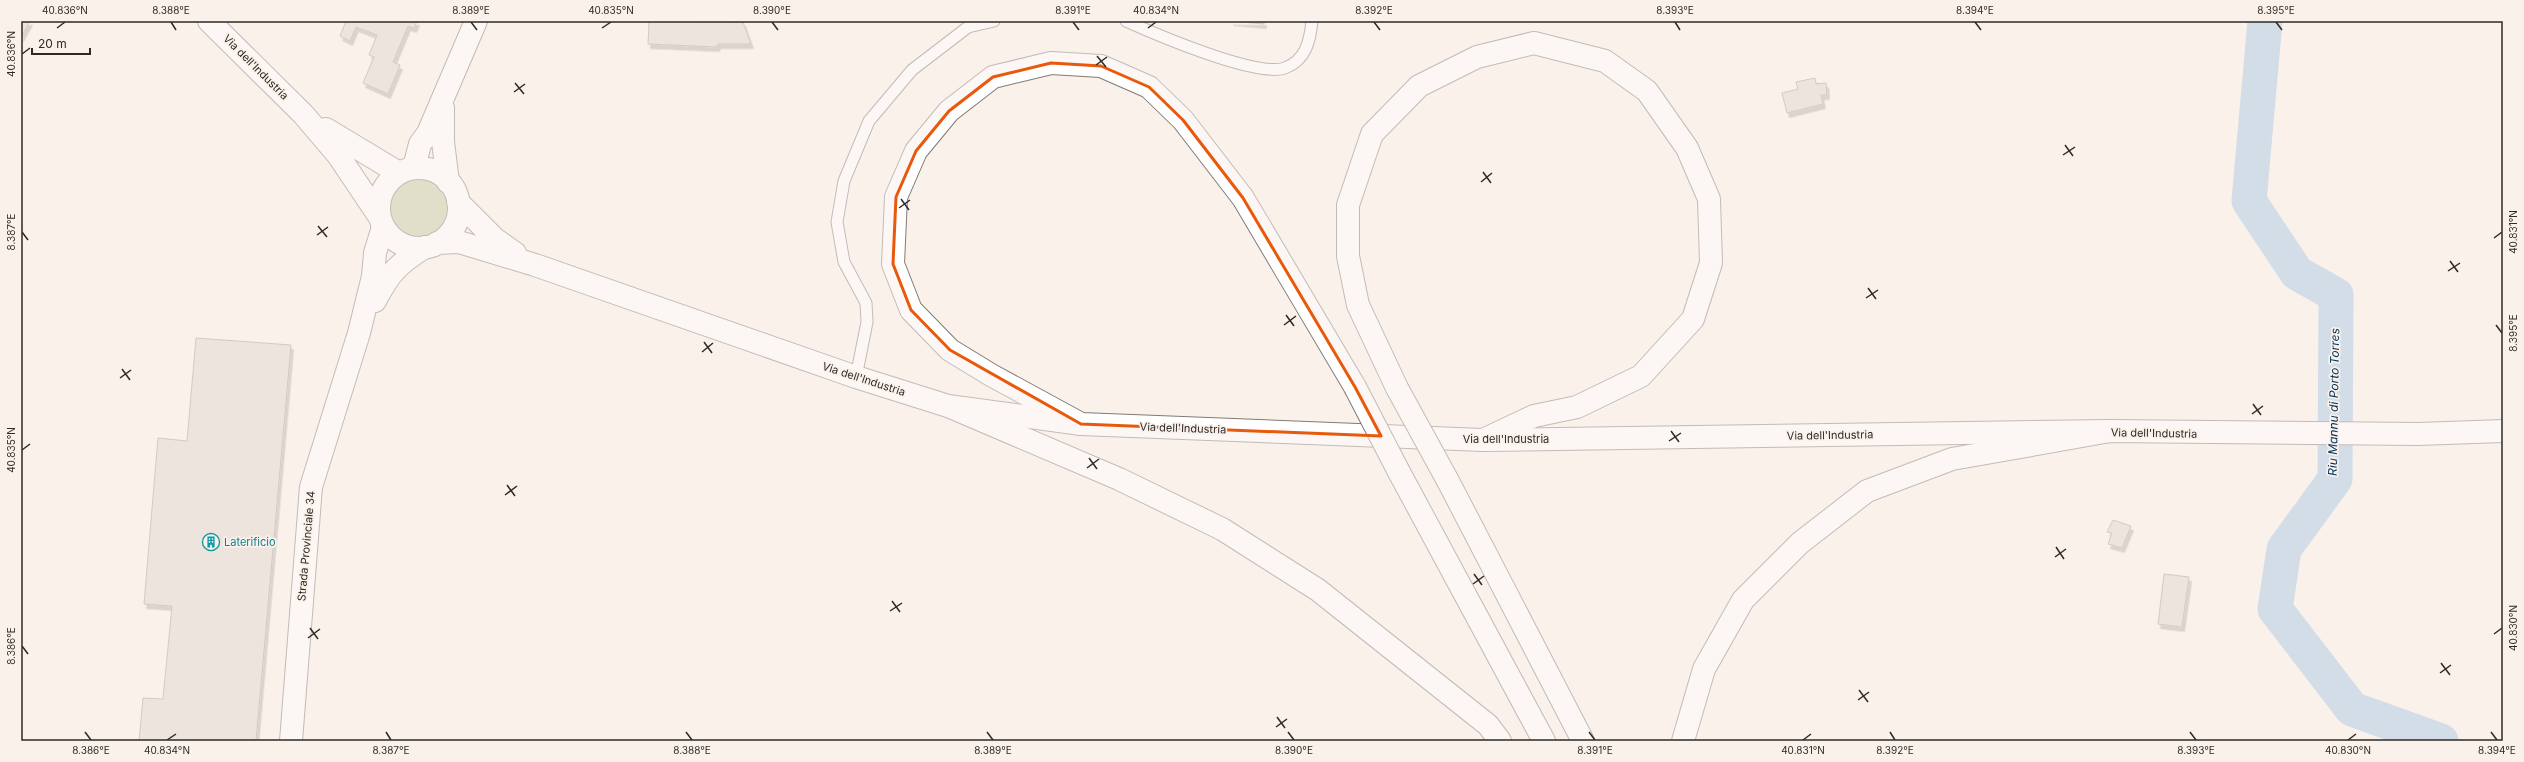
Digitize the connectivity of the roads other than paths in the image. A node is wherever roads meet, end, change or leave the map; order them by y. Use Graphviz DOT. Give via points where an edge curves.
graph roads {
  1 [pos="209,21"];
  2 [pos="476,21"];
  3 [pos="994,21"];
  4 [pos="1126,21"];
  5 [pos="1312,21"];
  6 [pos="448,88"];
  7 [pos="303,114"];
  8 [pos="407,171"];
  9 [pos="448,182"];
  10 [pos="458,202"];
  11 [pos="381,221"];
  12 [pos="431,245"];
  13 [pos="535,265"];
  14 [pos="359,333"];
  15 [pos="856,377"];
  16 [pos="948,406"];
  17 [pos="1081,424"];
  18 [pos="2503,431"];
  19 [pos="2110,432"];
  20 [pos="1483,440"];
  21 [pos="291,741"];
  22 [pos="1500,741"];
  23 [pos="1544,741"];
  24 [pos="1583,741"];
  25 [pos="1683,741"];
  1 -- 7 [label="main road, Via dell'Industria"];
  2 -- 6 [label="main road"];
  3 -- 15 [label="lane" via="968,27 912,70 869,122 844,181 837,222 844,262 866,303 867,322"];
  4 -- 5 [label="lane" via="1167,39 1255,67 1275,70 1294,63 1301,57 1311,38"];
  6 -- 8 [label="main road"];
  6 -- 9 [label="main road" via="442,115"];
  7 -- 8 [label="main road, Via dell'Industria" via="344,142"];
  7 -- 11 [label="main road, Via dell'Industria" via="338,155"];
  8 -- 9 [label="main road" via="433,171"];
  8 -- 11 [label="main road" via="391,179 381,196"];
  9 -- 10 [label="main road"];
  10 -- 12 [label="main road" via="456,221 445,238"];
  10 -- 13 [label="main road, Via dell'Industria" via="495,239"];
  11 -- 12 [label="main road" via="389,235 400,243 415,248"];
  11 -- 14 [label="main road" via="373,276"];
  12 -- 13 [label="main road, Via dell'Industria" via="459,242"];
  12 -- 14 [label="main road" via="398,264 386,278"];
  13 -- 15 [label="main road, Via dell'Industria"];
  14 -- 21 [label="main road, Strada Provinciale 34" via="311,487"];
  15 -- 16 [label="main road, Via dell'Industria"];
  16 -- 17 [label="main road, Via dell'Industria"];
  16 -- 22 [label="main road" via="1119,479 1222,529 1318,590 1488,726"];
  17 -- 20 [label="main road, Via dell'Industria"];
  17 -- 23 [label="main road, bridge" via="950,350 911,310 893,264 896,197 916,151 949,111 993,77 1051,63 1101,66 1149,87 1183,120 1243,198 1355,387"];
  18 -- 19 [label="main road, Via dell'Industria" via="2418,434"];
  19 -- 20 [label="main road, Via dell'Industria"];
  19 -- 25 [label="main road" via="1952,459 1867,492 1800,543 1743,600 1704,669"];
  20 -- 24 [label="main road, bridge" via="1534,416 1577,407 1641,376 1693,319 1711,263 1709,199 1687,148 1647,92 1605,61 1534,43 1477,57 1419,86 1372,134 1348,205 1348,256 1358,305 1397,388"];
}
